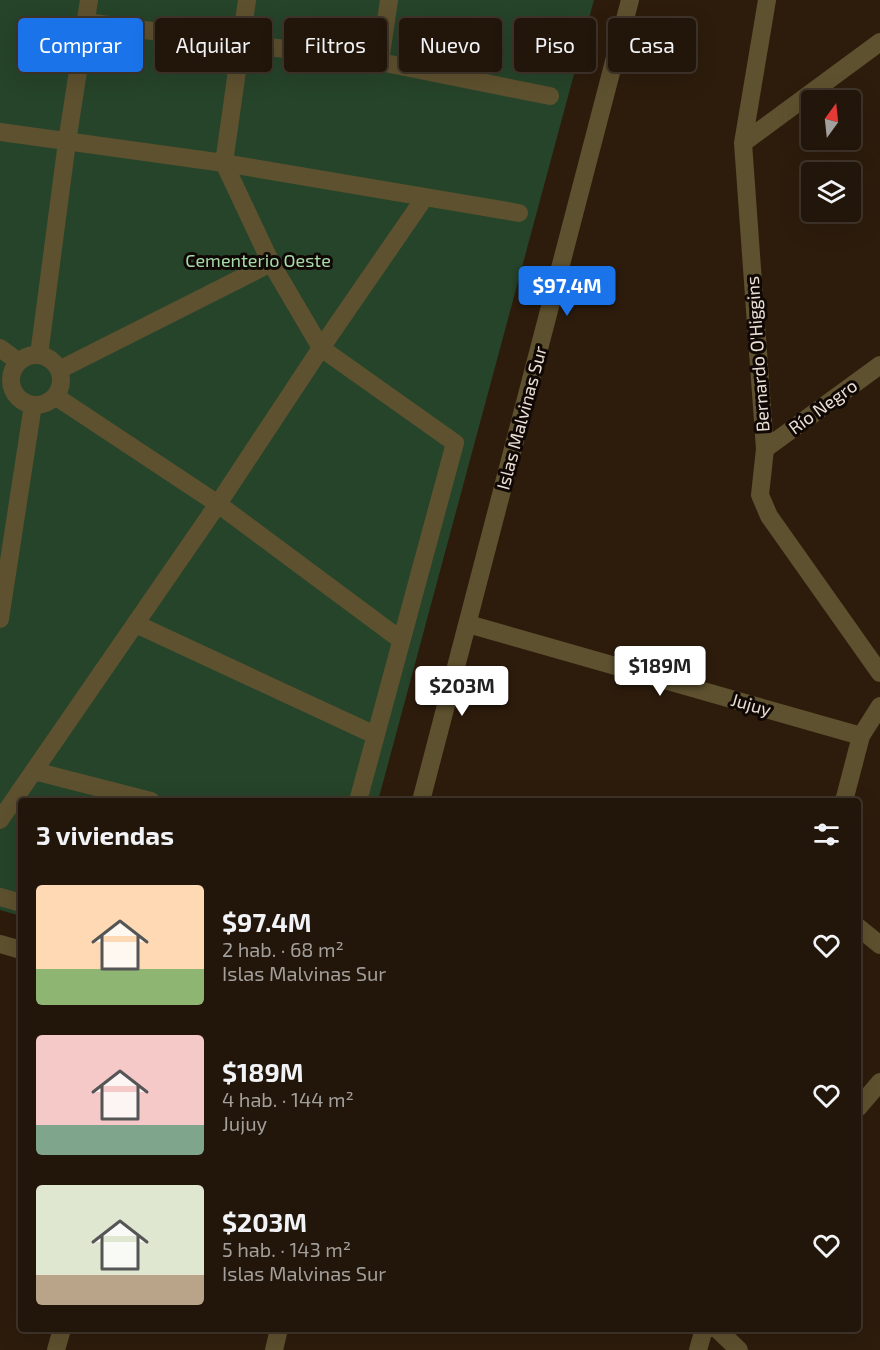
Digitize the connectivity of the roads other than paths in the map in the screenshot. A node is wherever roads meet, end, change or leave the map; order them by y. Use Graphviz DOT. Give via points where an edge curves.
graph roads {
  1 [pos="89,0"];
  2 [pos="247,0"];
  3 [pos="389,0"];
  4 [pos="630,0"];
  5 [pos="766,0"];
  6 [pos="87,18"];
  7 [pos="244,18"];
  8 [pos="386,18"];
  9 [pos="880,42"];
  10 [pos="387,63"];
  11 [pos="78,72"];
  12 [pos="236,72"];
  13 [pos="550,96"];
  14 [pos="0,132"];
  15 [pos="67,142"];
  16 [pos="743,143"];
  17 [pos="224,163"];
  18 [pos="425,197"];
  19 [pos="519,213"];
  20 [pos="271,263"];
  21 [pos="0,348"];
  22 [pos="321,348"];
  23 [pos="39,355"];
  24 [pos="19,363"];
  25 [pos="880,365"];
  26 [pos="59,370"];
  27 [pos="7,394"];
  28 [pos="55,396"];
  29 [pos="33,405"];
  30 [pos="765,449"];
  31 [pos="218,504"];
  32 [pos="0,619"];
  33 [pos="136,624"];
  34 [pos="468,624"];
  35 [pos="401,640"];
  36 [pos="880,673"];
  37 [pos="880,706"];
  38 [pos="375,735"];
  39 [pos="861,736"];
  40 [pos="34,771"];
  41 [pos="139,798"];
  42 [pos="359,798"];
  43 [pos="422,798"];
  44 [pos="845,798"];
  45 [pos="0,820"];
  46 [pos="0,897"];
  47 [pos="18,902"];
  48 [pos="861,929"];
  49 [pos="0,944"];
  50 [pos="880,945"];
  51 [pos="18,949"];
  52 [pos="880,1082"];
  53 [pos="861,1104"];
  54 [pos="61,1332"];
  55 [pos="278,1332"];
  56 [pos="703,1332"];
  57 [pos="720,1332"];
  58 [pos="56,1350"];
  59 [pos="274,1350"];
  60 [pos="698,1350"];
  61 [pos="739,1350"];
  1 -- 6 [label="street"];
  2 -- 7 [label="street"];
  3 -- 8 [label="street"];
  4 -- 34 [label="street, Islas Malvinas Sur"];
  5 -- 16 [label="street, Bernardo O'Higgins"];
  9 -- 16 [label="street"];
  10 -- 13 [label="street"];
  11 -- 15 [label="street"];
  12 -- 17 [label="street"];
  14 -- 15 [label="street"];
  15 -- 17 [label="street"];
  15 -- 23 [label="street"];
  16 -- 30 [label="street, Bernardo O'Higgins"];
  17 -- 18 [label="street"];
  17 -- 20 [label="street"];
  18 -- 19 [label="street"];
  18 -- 22 [label="street"];
  20 -- 22 [label="street"];
  20 -- 26 [label="street"];
  21 -- 24 [label="street"];
  22 -- 31 [label="street"];
  22 -- 35 [label="street" via="455,443"];
  23 -- 24 [label="street"];
  23 -- 26 [label="street"];
  24 -- 27 [label="street"];
  25 -- 30 [label="street, Río Negro"];
  26 -- 28 [label="street" via="61,384"];
  27 -- 29 [label="street"];
  28 -- 29 [label="street"];
  28 -- 31 [label="street"];
  29 -- 32 [label="street"];
  30 -- 36 [label="street, Bernardo O'Higgins" via="760,495 769,516"];
  31 -- 33 [label="street"];
  31 -- 35 [label="street"];
  33 -- 38 [label="street"];
  33 -- 40 [label="street"];
  34 -- 39 [label="street, Jujuy"];
  34 -- 43 [label="street, Islas Malvinas Sur"];
  35 -- 38 [label="street"];
  37 -- 39 [label="street"];
  38 -- 42 [label="street"];
  39 -- 44 [label="street"];
  40 -- 41 [label="street"];
  40 -- 45 [label="street"];
  46 -- 47 [label="street"];
  48 -- 50 [label="street"];
  49 -- 51 [label="street"];
  52 -- 53 [label="street"];
  54 -- 58 [label="street"];
  55 -- 59 [label="street"];
  56 -- 60 [label="street"];
  57 -- 61 [label="street"];
}
